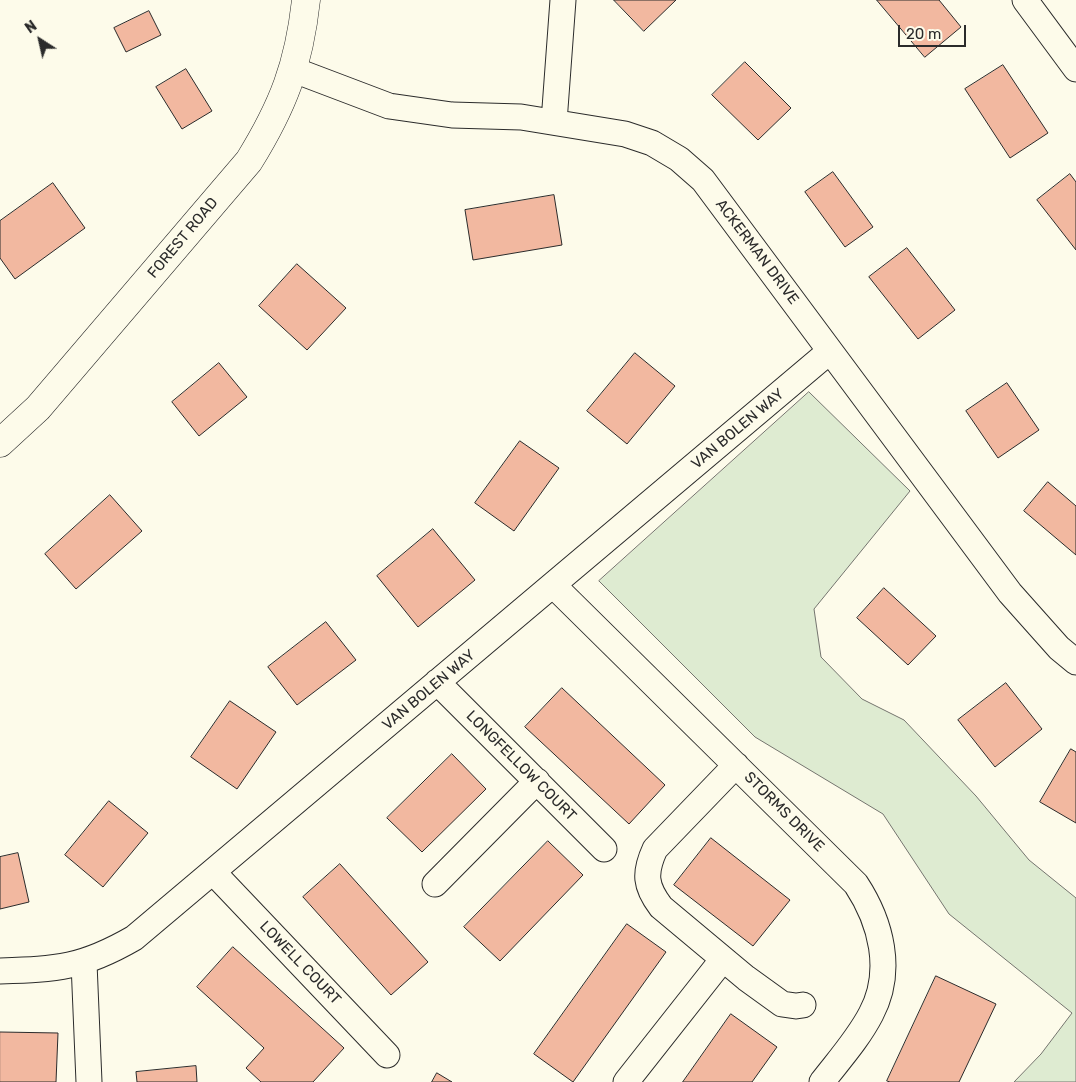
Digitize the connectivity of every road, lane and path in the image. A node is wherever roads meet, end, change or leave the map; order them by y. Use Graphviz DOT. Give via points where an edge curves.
graph roads {
  1 [pos="306,0"];
  2 [pos="563,0"];
  3 [pos="1025,0"];
  4 [pos="1076,69"];
  5 [pos="294,70"];
  6 [pos="554,122"];
  7 [pos="830,351"];
  8 [pos="0,443"];
  9 [pos="553,585"];
  10 [pos="1076,662"];
  11 [pos="437,682"];
  12 [pos="736,766"];
  13 [pos="537,781"];
  14 [pos="604,849"];
  15 [pos="213,872"];
  16 [pos="435,884"];
  17 [pos="723,959"];
  18 [pos="84,963"];
  19 [pos="0,970"];
  20 [pos="803,1005"];
  21 [pos="387,1055"];
  22 [pos="89,1082"];
  23 [pos="626,1082"];
  24 [pos="822,1082"];
  1 -- 5 [label="main road, FOREST ROAD"];
  2 -- 6 [label="street"];
  3 -- 4 [label="street"];
  5 -- 6 [label="street, ACKERMAN DRIVE" via="389,106 452,115 521,117"];
  5 -- 8 [label="main road, FOREST ROAD" via="271,125 249,161 38,408"];
  6 -- 7 [label="street, ACKERMAN DRIVE" via="625,134 679,159 703,180"];
  7 -- 9 [label="street, VAN BOLEN WAY"];
  7 -- 10 [label="street, ACKERMAN DRIVE" via="1010,594"];
  9 -- 11 [label="street, VAN BOLEN WAY"];
  9 -- 12 [label="street, STORMS DRIVE"];
  11 -- 13 [label="street, LONGFELLOW COURT"];
  11 -- 15 [label="street, VAN BOLEN WAY"];
  12 -- 17 [label="street" via="655,850 647,878 651,893 661,907"];
  12 -- 24 [label="street, STORMS DRIVE" via="856,884 870,906 879,930 883,958 881,984 872,1012 858,1036"];
  13 -- 14 [label="street, LONGFELLOW COURT"];
  13 -- 16 [label="street"];
  15 -- 18 [label="street, VAN BOLEN WAY" via="134,938"];
  15 -- 21 [label="street, LOWELL COURT"];
  17 -- 20 [label="street" via="782,1004"];
  17 -- 23 [label="street"];
  18 -- 19 [label="street, VAN BOLEN WAY" via="55,969"];
  18 -- 22 [label="street"];
}
